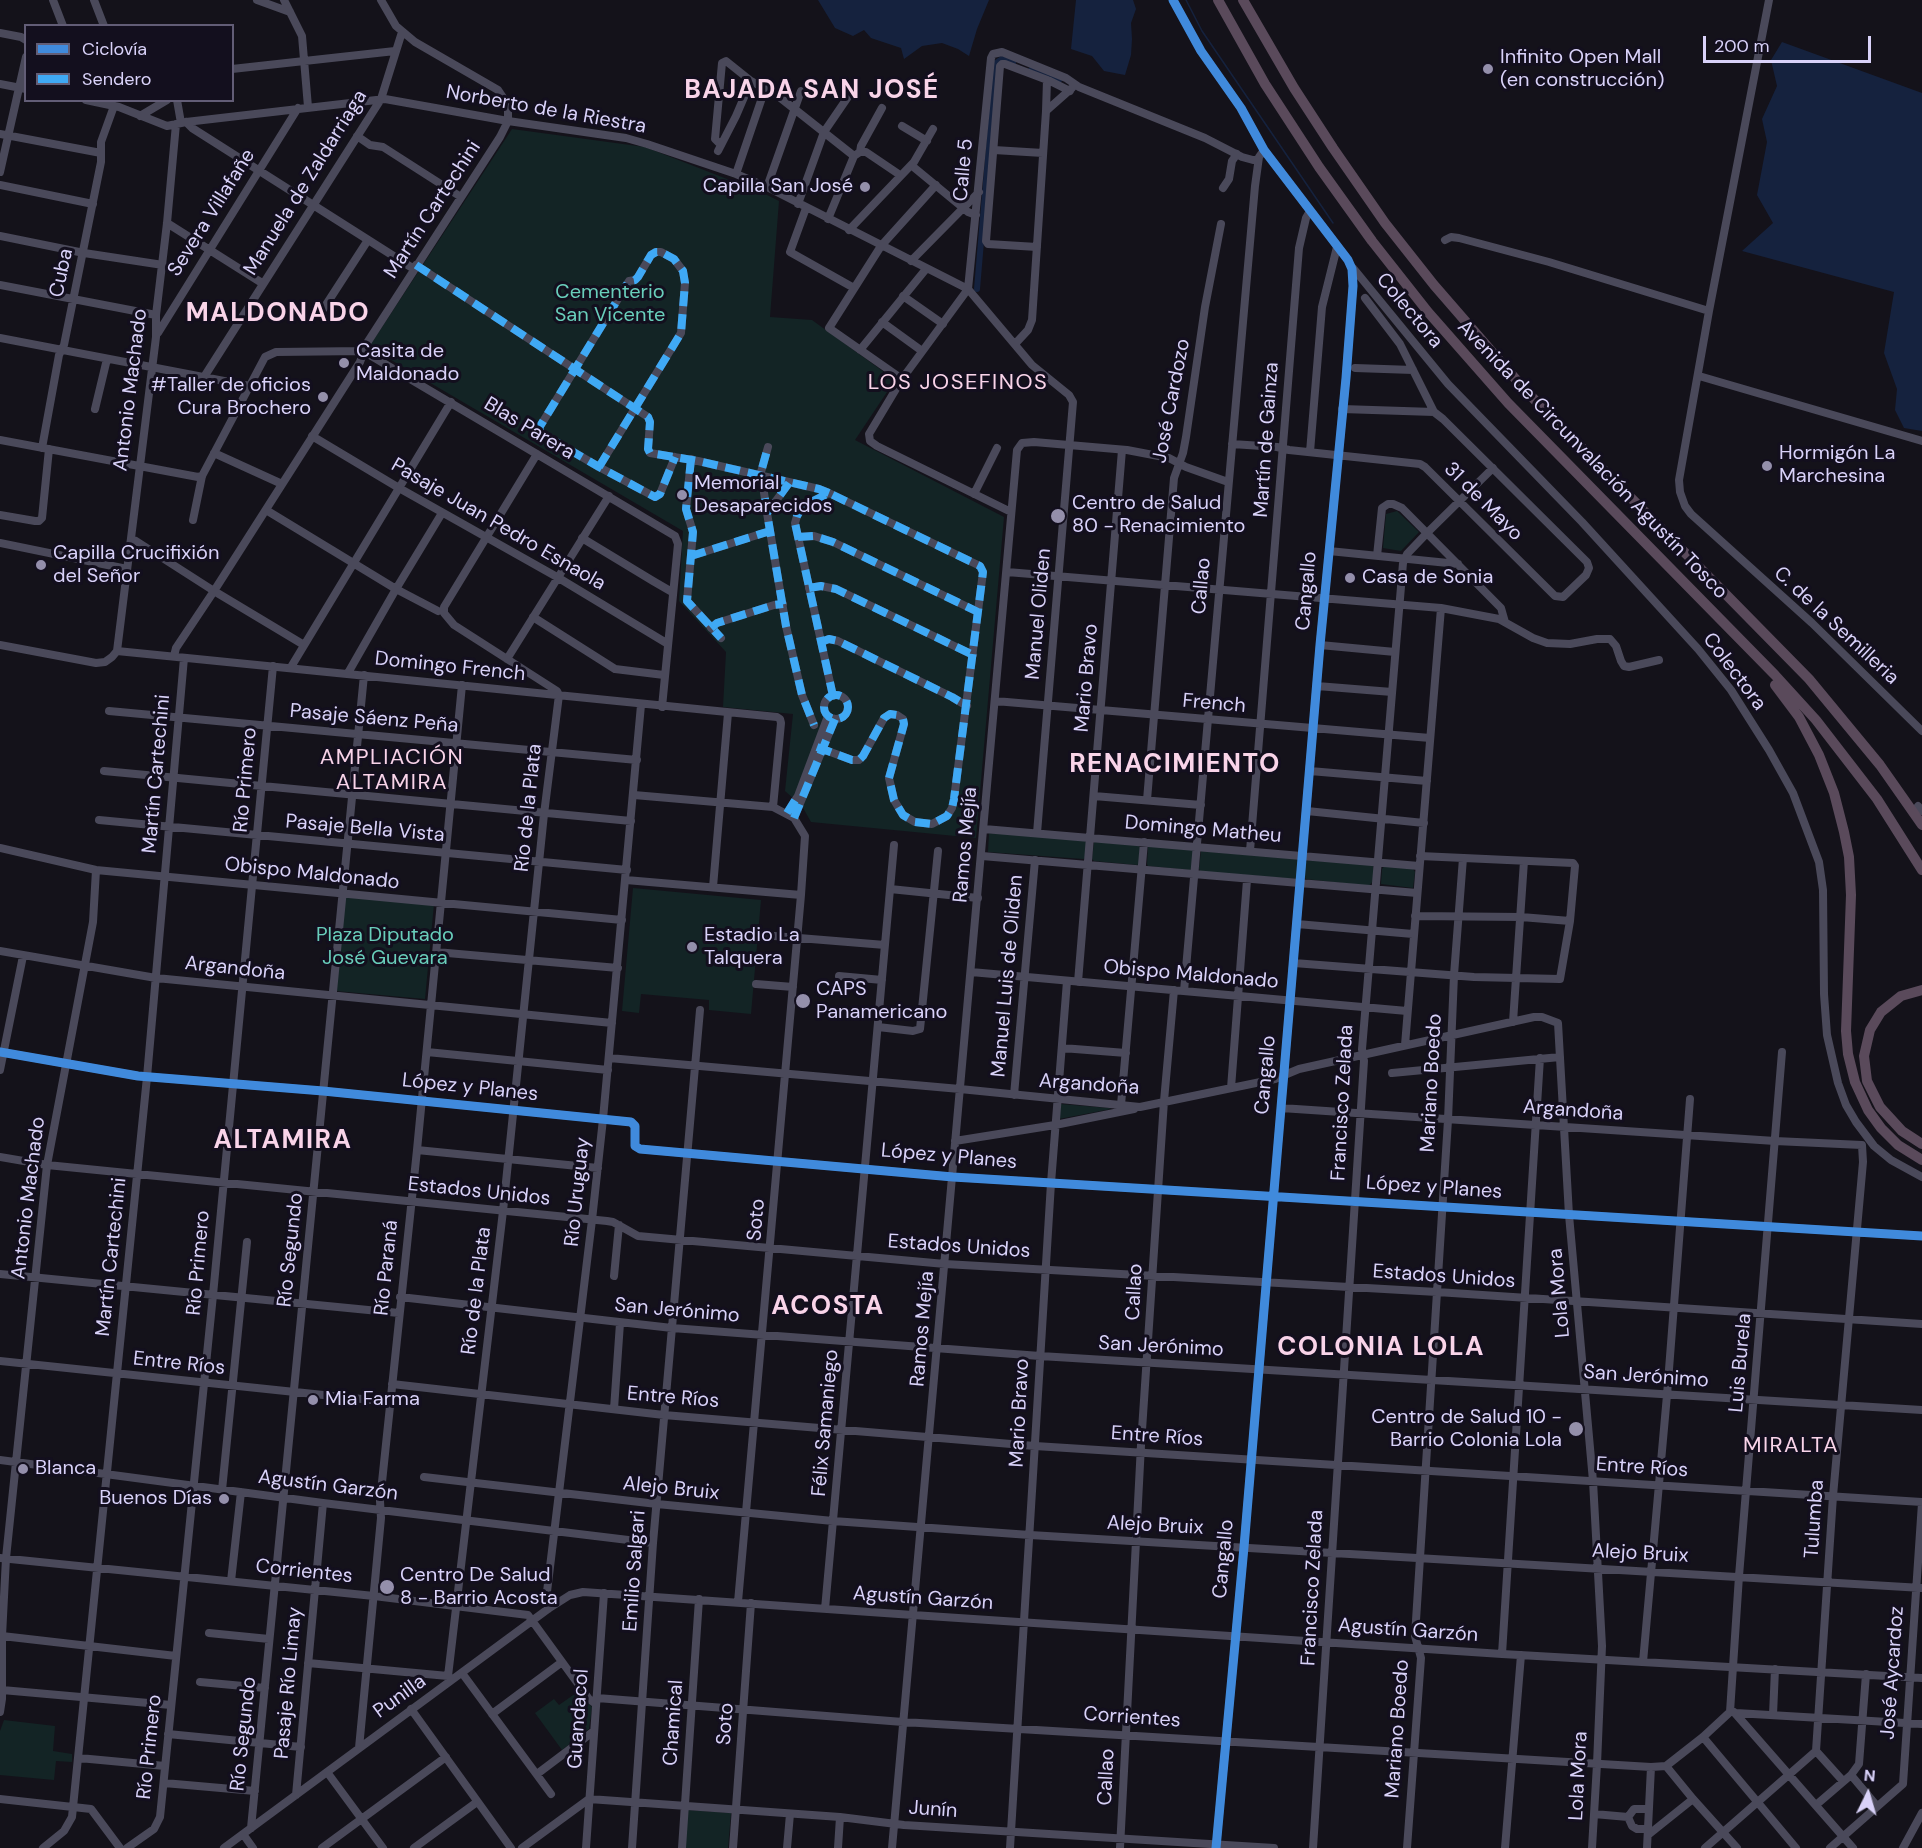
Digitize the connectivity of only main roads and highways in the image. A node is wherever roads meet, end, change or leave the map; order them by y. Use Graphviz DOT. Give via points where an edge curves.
graph roads {
  1 [pos="1210,0"];
  2 [pos="1218,0"];
  3 [pos="1243,0"];
  4 [pos="1250,0"];
  5 [pos="1279,63"];
  6 [pos="1255,66"];
  7 [pos="1698,597"];
  8 [pos="1782,650"];
  9 [pos="1920,810"];
  10 [pos="1922,825"];
  11 [pos="1922,870"];
  12 [pos="1922,990"];
  13 [pos="1922,1144"];
  14 [pos="1922,1160"];
  1 -- 6 [label="highway" via="1234,41"];
  2 -- 6 [label="highway, Avenida de Circunvalación Agustín Tosco"];
  3 -- 5 [label="highway, Avenida de Circunvalación Agustín Tosco"];
  4 -- 5 [label="highway" via="1270,36"];
  5 -- 8 [label="highway, Avenida de Circunvalación Agustín Tosco" via="1368,198 1460,317 1526,391"];
  6 -- 7 [label="highway, Avenida de Circunvalación Agustín Tosco" via="1336,192 1428,312 1508,403"];
  7 -- 11 [label="highway, Avenida de Circunvalación Agustín Tosco" via="1788,689 1841,751"];
  7 -- 14 [label="highway" via="1718,625 1782,694 1825,767 1840,814 1850,868 1846,1031 1852,1072 1875,1121 1898,1145"];
  8 -- 9 [label="highway" via="1815,676 1843,708"];
  8 -- 10 [label="highway, Avenida de Circunvalación Agustín Tosco" via="1830,702"];
  12 -- 13 [label="highway" via="1900,996 1881,1012 1867,1038 1864,1064 1880,1107 1902,1131"];
}
